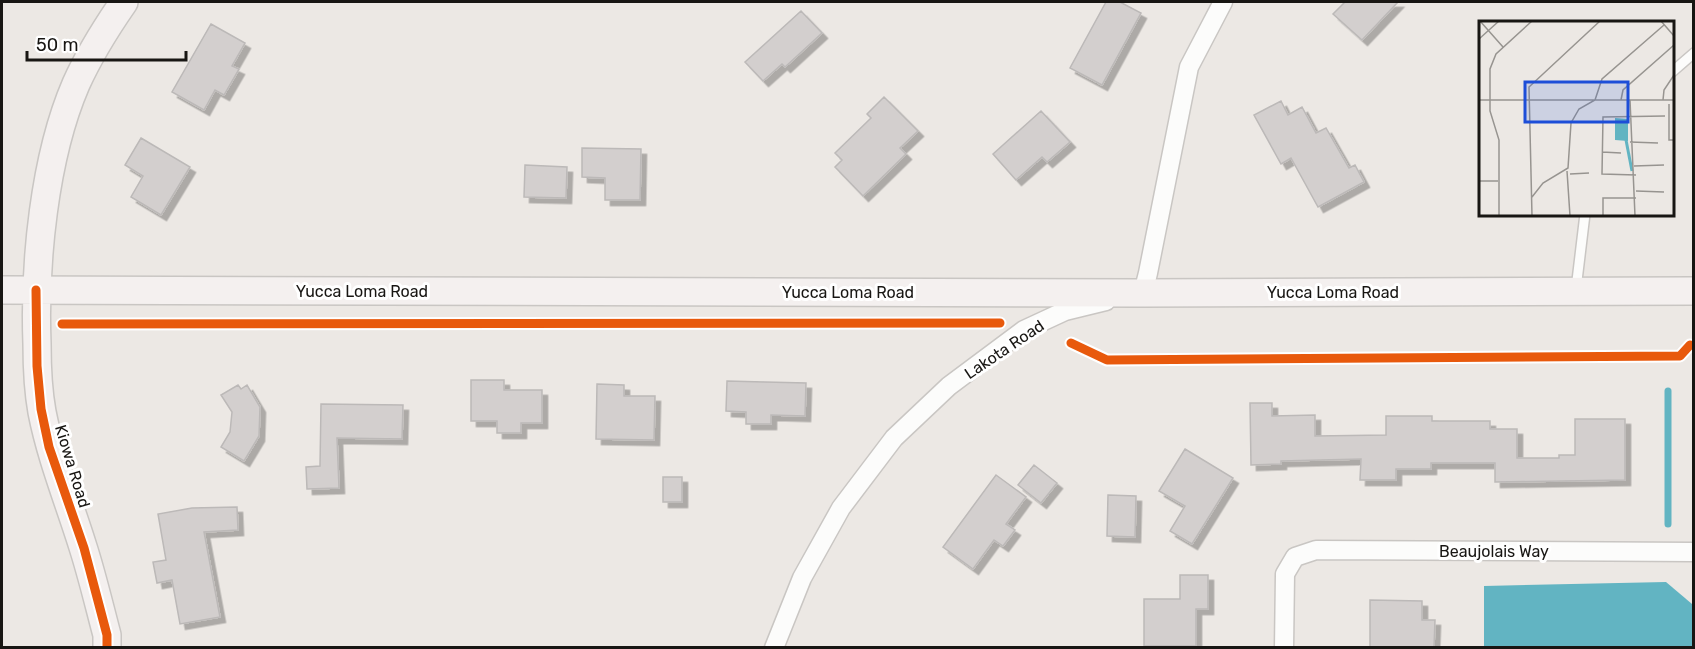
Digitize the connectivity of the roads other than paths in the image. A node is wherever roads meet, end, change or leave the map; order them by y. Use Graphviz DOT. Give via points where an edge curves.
graph roads {
  1 [pos="124,2"];
  2 [pos="1223,2"];
  3 [pos="1694,53"];
  4 [pos="1674,70"];
  5 [pos="1585,216"];
  6 [pos="2,290"];
  7 [pos="36,290"];
  8 [pos="1576,291"];
  9 [pos="1694,291"];
  10 [pos="1143,293"];
  11 [pos="1694,552"];
  12 [pos="107,648"];
  13 [pos="774,648"];
  14 [pos="1284,648"];
  1 -- 7 [label="main road, Kiowa Road" via="102,34 76,85 58,139"];
  2 -- 10 [label="street" via="1189,67"];
  3 -- 4 [label="lane"];
  5 -- 8 [label="lane"];
  6 -- 7 [label="main road, Yucca Loma Road"];
  7 -- 10 [label="main road, Yucca Loma Road"];
  7 -- 12 [label="main road, Kiowa Road" via="41,409 49,447 84,549"];
  8 -- 9 [label="main road, Yucca Loma Road"];
  8 -- 10 [label="main road, Yucca Loma Road"];
  10 -- 13 [label="street, Lakota Road" via="1065,311 1024,330 949,386 894,438 841,508 802,578"];
  11 -- 14 [label="street, Beaujolais Way" via="1316,550 1295,557 1285,574"];
}
